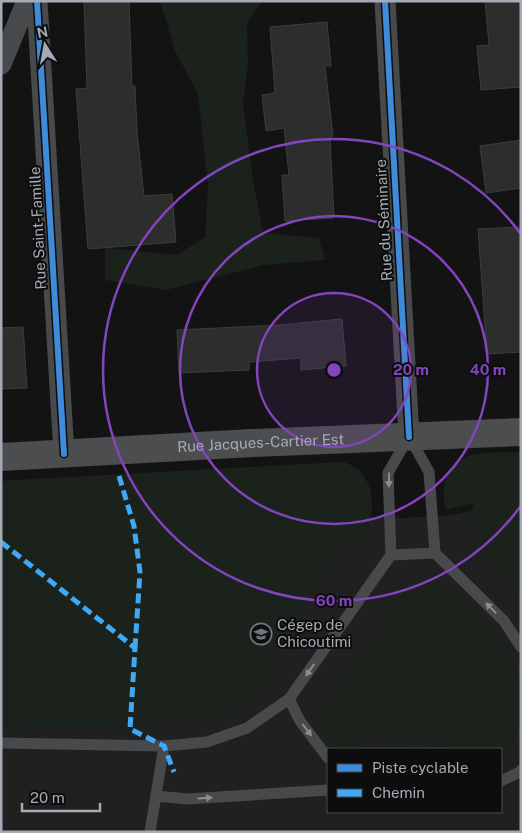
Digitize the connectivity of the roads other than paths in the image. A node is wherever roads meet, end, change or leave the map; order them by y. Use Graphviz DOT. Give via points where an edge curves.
graph roads {
  1 [pos="27,1"];
  2 [pos="37,1"];
  3 [pos="385,1"];
  4 [pos="1,64"];
  5 [pos="521,432"];
  6 [pos="409,437"];
  7 [pos="64,454"];
  8 [pos="1,457"];
  9 [pos="435,553"];
  10 [pos="391,555"];
  11 [pos="521,647"];
  12 [pos="289,699"];
  13 [pos="1,742"];
  14 [pos="164,746"];
  15 [pos="327,757"];
  16 [pos="520,772"];
  17 [pos="502,781"];
  18 [pos="327,790"];
  19 [pos="156,796"];
  20 [pos="150,832"];
  1 -- 4 [label="street"];
  2 -- 7 [label="street, Rue Saint-Famille"];
  3 -- 6 [label="street, Rue du Séminaire"];
  5 -- 6 [label="main road, Rue Jacques-Cartier Est"];
  6 -- 7 [label="main road, Rue Jacques-Cartier Est"];
  6 -- 9 [label="lane" via="429,472"];
  6 -- 10 [label="lane, one-way" via="388,473"];
  7 -- 8 [label="main road, Rue Jacques-Cartier Est"];
  9 -- 10 [label="lane"];
  11 -- 9 [label="lane, one-way" via="504,621"];
  10 -- 12 [label="lane, one-way"];
  12 -- 14 [label="lane" via="247,728 207,742"];
  12 -- 15 [label="lane, one-way" via="300,721"];
  13 -- 14 [label="lane"];
  14 -- 19 [label="lane"];
  16 -- 17 [label="lane"];
  19 -- 18 [label="lane, one-way" via="188,798"];
  19 -- 20 [label="lane"];
}
